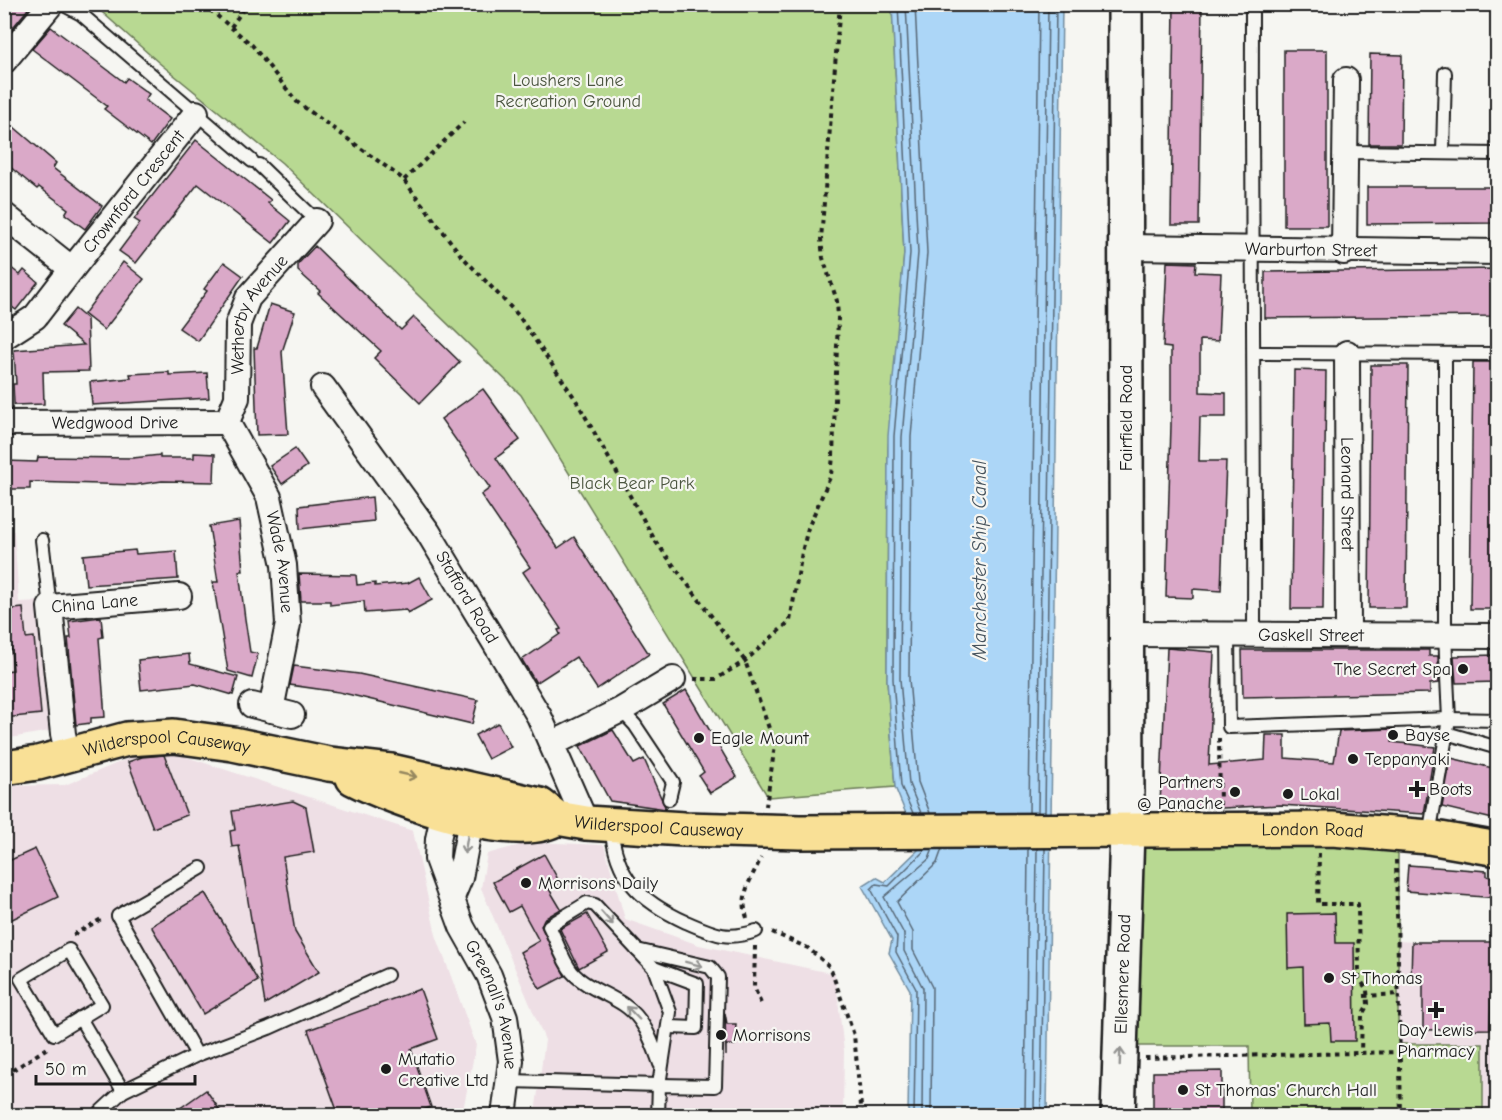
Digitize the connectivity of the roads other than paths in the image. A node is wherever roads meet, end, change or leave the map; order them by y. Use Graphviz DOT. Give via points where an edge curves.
graph roads {
  1 [pos="51,4"];
  2 [pos="62,4"];
  3 [pos="1125,4"];
  4 [pos="1252,13"];
  5 [pos="4,61"];
  6 [pos="1445,73"];
  7 [pos="1346,80"];
  8 [pos="196,113"];
  9 [pos="1345,152"];
  10 [pos="1443,153"];
  11 [pos="1497,154"];
  12 [pos="4,215"];
  13 [pos="317,221"];
  14 [pos="1125,247"];
  15 [pos="1251,250"];
  16 [pos="1344,252"];
  17 [pos="1497,252"];
  18 [pos="72,269"];
  19 [pos="4,338"];
  20 [pos="1255,353"];
  21 [pos="1347,353"];
  22 [pos="1445,354"];
  23 [pos="1497,354"];
  24 [pos="322,387"];
  25 [pos="227,422"];
  26 [pos="4,423"];
  27 [pos="42,540"];
  28 [pos="179,596"];
  29 [pos="50,607"];
  30 [pos="1254,633"];
  31 [pos="1127,634"];
  32 [pos="1228,634"];
  33 [pos="1348,634"];
  34 [pos="1445,635"];
  35 [pos="1497,636"];
  36 [pos="673,679"];
  37 [pos="272,710"];
  38 [pos="621,710"];
  39 [pos="1449,719"];
  40 [pos="1497,720"];
  41 [pos="1446,732"];
  42 [pos="552,744"];
  43 [pos="1497,748"];
  44 [pos="68,755"];
  45 [pos="4,768"];
  46 [pos="669,799"];
  47 [pos="461,802"];
  48 [pos="585,822"];
  49 [pos="1065,831"];
  50 [pos="1127,831"];
  51 [pos="1429,837"];
  52 [pos="1497,849"];
  53 [pos="201,868"];
  54 [pos="756,931"];
  55 [pos="637,950"];
  56 [pos="654,968"];
  57 [pos="387,975"];
  58 [pos="80,1018"];
  59 [pos="670,1027"];
  60 [pos="197,1055"];
  61 [pos="660,1064"];
  62 [pos="510,1082"];
  63 [pos="659,1085"];
  64 [pos="123,1091"];
  65 [pos="96,1116"];
  66 [pos="504,1116"];
  67 [pos="658,1116"];
  68 [pos="1118,1116"];
  1 -- 5 [label="street"];
  2 -- 8 [label="lane" via="81,14"];
  3 -- 14 [label="main road, Fairfield Road"];
  4 -- 15 [label="lane"];
  6 -- 10 [label="lane"];
  7 -- 9 [label="street"];
  8 -- 13 [label="lane"];
  8 -- 18 [label="street, Crownford Crescent"];
  9 -- 10 [label="lane"];
  9 -- 16 [label="street"];
  10 -- 11 [label="lane"];
  12 -- 18 [label="street"];
  13 -- 25 [label="street, Wetherby Avenue" via="248,298 238,324 237,398"];
  14 -- 15 [label="street, Warburton Street"];
  14 -- 31 [label="main road, Fairfield Road"];
  15 -- 16 [label="street, Warburton Street"];
  15 -- 20 [label="lane"];
  16 -- 17 [label="street, Warburton Street"];
  18 -- 19 [label="street" via="35,317"];
  20 -- 21 [label="lane"];
  20 -- 30 [label="lane"];
  21 -- 22 [label="lane"];
  21 -- 33 [label="street, Leonard Street"];
  22 -- 23 [label="lane"];
  22 -- 34 [label="lane"];
  24 -- 42 [label="street, Stafford Road" via="428,532"];
  25 -- 26 [label="street, Wedgwood Drive"];
  25 -- 37 [label="street, Wade Avenue" via="269,497 284,565 288,624"];
  27 -- 29 [label="lane"];
  28 -- 29 [label="street, China Lane"];
  29 -- 44 [label="street, China Lane"];
  30 -- 32 [label="street, Gaskell Street"];
  30 -- 33 [label="street, Gaskell Street"];
  31 -- 32 [label="street, Gaskell Street"];
  31 -- 50 [label="main road, Fairfield Road"];
  32 -- 39 [label="lane" via="1229,727"];
  33 -- 34 [label="street, Gaskell Street"];
  34 -- 35 [label="street, Gaskell Street"];
  34 -- 39 [label="lane"];
  36 -- 38 [label="street"];
  38 -- 42 [label="street"];
  38 -- 46 [label="lane" via="673,782"];
  39 -- 40 [label="lane"];
  39 -- 41 [label="lane"];
  41 -- 43 [label="lane"];
  41 -- 51 [label="lane"];
  42 -- 48 [label="street, Stafford Road"];
  44 -- 45 [label="highway, Wilderspool Causeway"];
  44 -- 47 [label="highway, Wilderspool Causeway" via="127,739 174,736 329,764 363,766"];
  47 -- 48 [label="highway, Wilderspool Causeway" via="516,827"];
  47 -- 62 [label="street, Greenall's Avenue" via="460,878 452,897 462,927 499,997 509,1039"];
  48 -- 49 [label="highway, Wilderspool Causeway" via="800,832"];
  48 -- 54 [label="lane" via="612,845 622,872 656,908 717,936 736,938"];
  49 -- 50 [label="highway, London Road"];
  50 -- 51 [label="highway, London Road" via="1332,829"];
  68 -- 50 [label="main road, Ellesmere Road, one-way"];
  51 -- 52 [label="highway, London Road"];
  53 -- 60 [label="lane" via="118,916"];
  55 -- 56 [label="lane"];
  61 -- 55 [label="lane, one-way" via="639,1019 626,1006 572,972 549,926 587,903 595,905"];
  55 -- 63 [label="lane, one-way" via="710,967 718,977 715,1086"];
  56 -- 59 [label="lane" via="670,1012"];
  56 -- 59 [label="lane" via="697,984 696,1028"];
  57 -- 60 [label="lane" via="269,1028"];
  58 -- 58 [label="lane" via="102,1005 69,950 21,979 54,1034"];
  58 -- 64 [label="lane"];
  59 -- 61 [label="lane"];
  60 -- 64 [label="lane"];
  61 -- 63 [label="lane"];
  62 -- 63 [label="lane"];
  62 -- 66 [label="street, Greenall's Avenue"];
  63 -- 67 [label="lane"];
  64 -- 65 [label="lane"];
}
